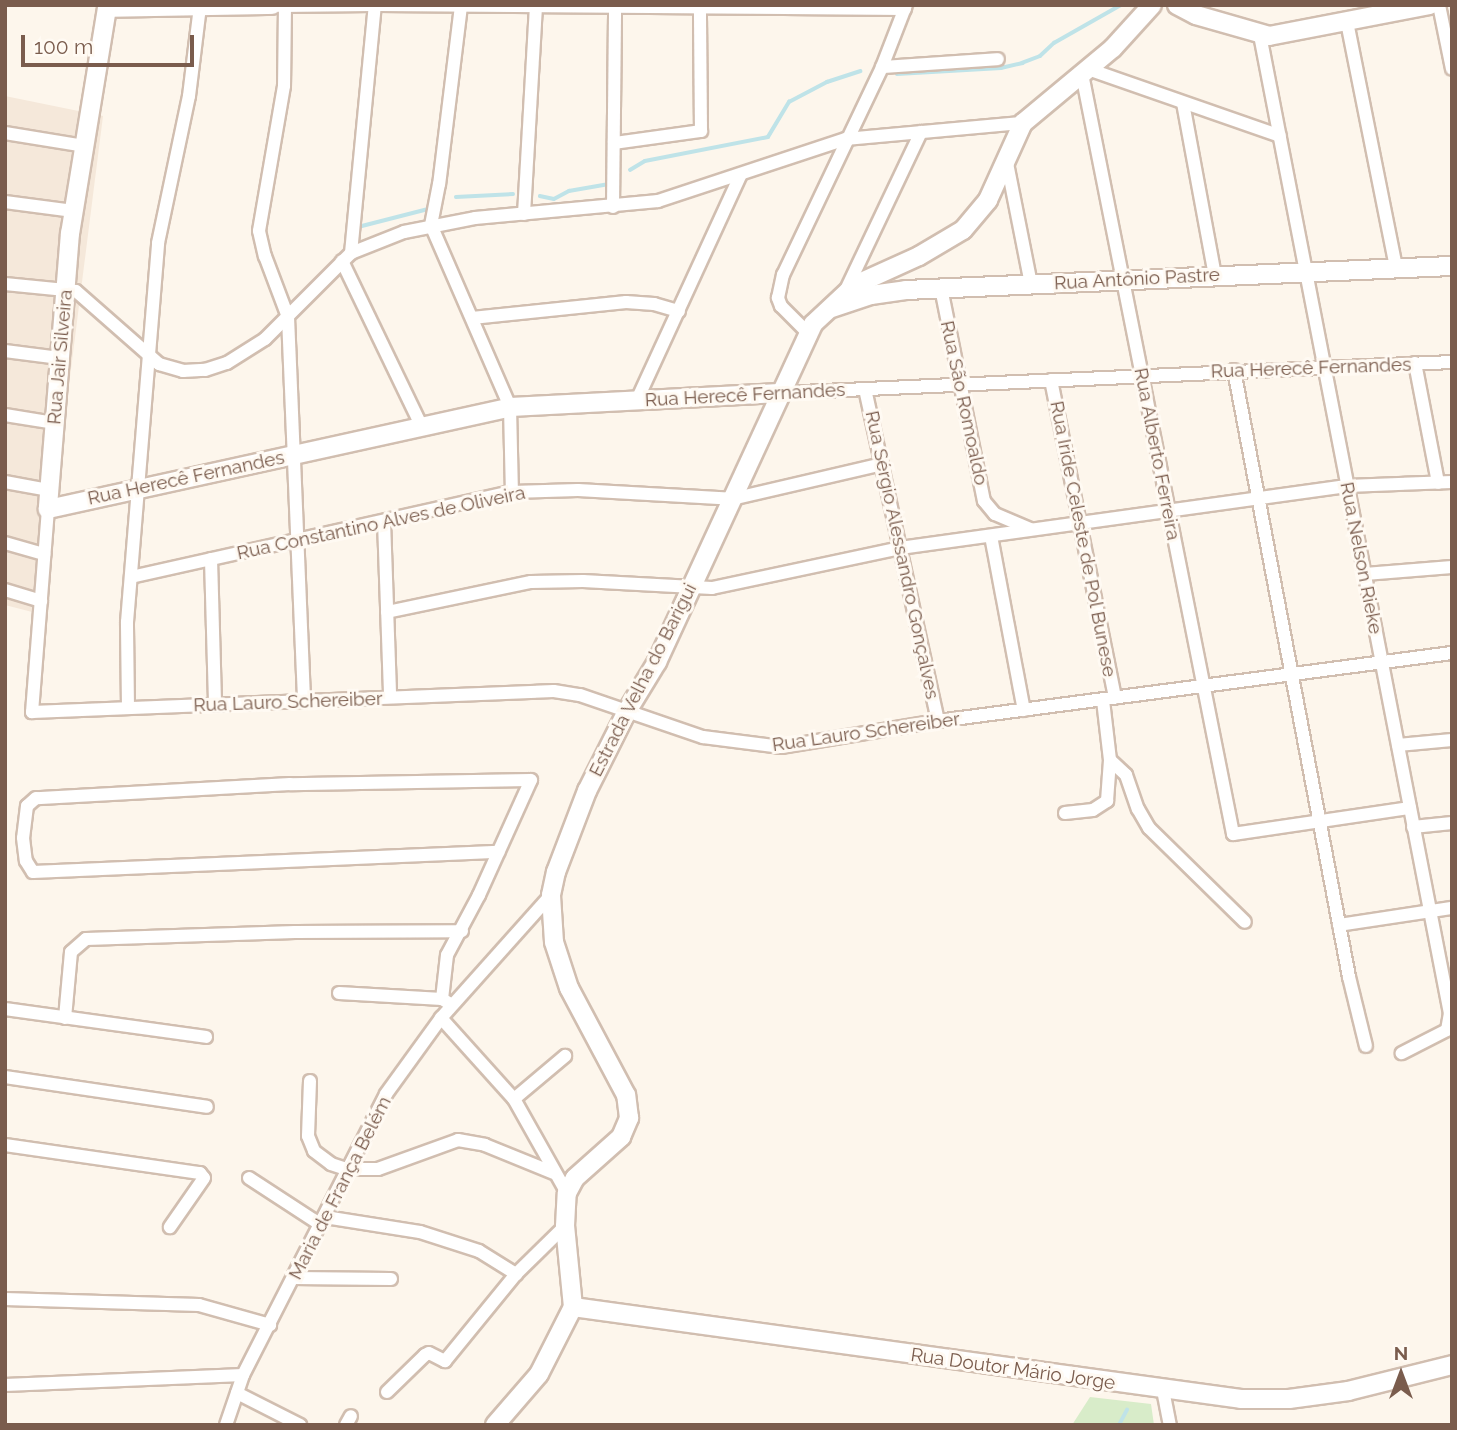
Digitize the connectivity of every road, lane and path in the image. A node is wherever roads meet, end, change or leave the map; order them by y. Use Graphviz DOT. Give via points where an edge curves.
graph roads {
  1 [pos="375,5"];
  2 [pos="1152,5"];
  3 [pos="1177,5"];
  4 [pos="1430,5"];
  5 [pos="1439,5"];
  6 [pos="277,6"];
  7 [pos="461,6"];
  8 [pos="471,6"];
  9 [pos="536,6"];
  10 [pos="568,6"];
  11 [pos="666,6"];
  12 [pos="107,7"];
  13 [pos="200,7"];
  14 [pos="615,7"];
  15 [pos="905,7"];
  16 [pos="700,8"];
  17 [pos="1347,22"];
  18 [pos="1260,35"];
  19 [pos="998,59"];
  20 [pos="882,66"];
  21 [pos="1452,69"];
  22 [pos="1085,72"];
  23 [pos="1183,103"];
  24 [pos="1023,123"];
  25 [pos="921,132"];
  26 [pos="5,134"];
  27 [pos="1280,136"];
  28 [pos="846,139"];
  29 [pos="614,143"];
  30 [pos="84,146"];
  31 [pos="1006,158"];
  32 [pos="740,176"];
  33 [pos="5,202"];
  34 [pos="613,207"];
  35 [pos="73,211"];
  36 [pos="524,214"];
  37 [pos="431,225"];
  38 [pos="346,257"];
  39 [pos="1452,265"];
  40 [pos="1396,268"];
  41 [pos="1306,272"];
  42 [pos="1216,276"];
  43 [pos="1123,280"];
  44 [pos="5,284"];
  45 [pos="1031,284"];
  46 [pos="942,288"];
  47 [pos="65,291"];
  48 [pos="845,291"];
  49 [pos="826,310"];
  50 [pos="679,312"];
  51 [pos="288,317"];
  52 [pos="472,318"];
  53 [pos="808,333"];
  54 [pos="5,351"];
  55 [pos="60,358"];
  56 [pos="150,358"];
  57 [pos="1452,362"];
  58 [pos="1415,363"];
  59 [pos="1324,366"];
  60 [pos="1234,370"];
  61 [pos="1142,375"];
  62 [pos="1051,380"];
  63 [pos="958,384"];
  64 [pos="865,389"];
  65 [pos="780,393"];
  66 [pos="638,400"];
  67 [pos="510,407"];
  68 [pos="5,415"];
  69 [pos="55,423"];
  70 [pos="422,426"];
  71 [pos="295,454"];
  72 [pos="882,464"];
  73 [pos="5,482"];
  74 [pos="1445,483"];
  75 [pos="1347,486"];
  76 [pos="139,489"];
  77 [pos="49,490"];
  78 [pos="512,492"];
  79 [pos="1258,498"];
  80 [pos="732,499"];
  81 [pos="48,509"];
  82 [pos="1169,511"];
  83 [pos="384,521"];
  84 [pos="1079,523"];
  85 [pos="1033,530"];
  86 [pos="990,536"];
  87 [pos="298,540"];
  88 [pos="5,543"];
  89 [pos="900,548"];
  90 [pos="44,554"];
  91 [pos="211,559"];
  92 [pos="1452,567"];
  93 [pos="1364,574"];
  94 [pos="131,577"];
  95 [pos="691,589"];
  96 [pos="5,590"];
  97 [pos="41,601"];
  98 [pos="387,612"];
  99 [pos="1452,653"];
  100 [pos="1381,660"];
  101 [pos="1291,674"];
  102 [pos="1204,687"];
  103 [pos="390,697"];
  104 [pos="1109,699"];
  105 [pos="304,701"];
  106 [pos="215,705"];
  107 [pos="128,708"];
  108 [pos="1024,710"];
  109 [pos="32,712"];
  110 [pos="626,713"];
  111 [pos="938,721"];
  112 [pos="1452,740"];
  113 [pos="1398,745"];
  114 [pos="1110,760"];
  115 [pos="1410,807"];
  116 [pos="1065,813"];
  117 [pos="1319,821"];
  118 [pos="1452,823"];
  119 [pos="1413,827"];
  120 [pos="499,852"];
  121 [pos="551,895"];
  122 [pos="1452,908"];
  123 [pos="1430,910"];
  124 [pos="1245,922"];
  125 [pos="1339,925"];
  126 [pos="461,931"];
  127 [pos="339,993"];
  128 [pos="447,1002"];
  129 [pos="5,1009"];
  130 [pos="65,1018"];
  131 [pos="441,1018"];
  132 [pos="206,1037"];
  133 [pos="1366,1046"];
  134 [pos="1402,1053"];
  135 [pos="565,1056"];
  136 [pos="5,1077"];
  137 [pos="310,1081"];
  138 [pos="514,1099"];
  139 [pos="207,1107"];
  140 [pos="5,1145"];
  141 [pos="346,1169"];
  142 [pos="554,1173"];
  143 [pos="249,1178"];
  144 [pos="567,1193"];
  145 [pos="323,1221"];
  146 [pos="565,1226"];
  147 [pos="170,1227"];
  148 [pos="516,1274"];
  149 [pos="295,1278"];
  150 [pos="391,1279"];
  151 [pos="5,1299"];
  152 [pos="573,1307"];
  153 [pos="270,1325"];
  154 [pos="1452,1364"];
  155 [pos="243,1375"];
  156 [pos="5,1385"];
  157 [pos="1163,1390"];
  158 [pos="387,1392"];
  159 [pos="237,1393"];
  160 [pos="226,1425"];
  161 [pos="300,1425"];
  162 [pos="495,1425"];
  163 [pos="1170,1425"];
  1 -- 6 [label="street"];
  1 -- 7 [label="street"];
  1 -- 38 [label="street"];
  2 -- 22 [label="street, Estrada Velha do Barigui"];
  3 -- 18 [label="street"];
  4 -- 17 [label="street"];
  5 -- 21 [label="street"];
  6 -- 13 [label="street"];
  6 -- 51 [label="street" via="284,86 259,231"];
  7 -- 8 [label="street"];
  7 -- 37 [label="street"];
  8 -- 9 [label="street"];
  9 -- 10 [label="street"];
  9 -- 36 [label="street"];
  10 -- 14 [label="street"];
  11 -- 14 [label="street"];
  11 -- 16 [label="street"];
  12 -- 13 [label="street"];
  12 -- 30 [label="street, Rua Jair Silveira"];
  13 -- 56 [label="street" via="189,96 158,243"];
  14 -- 29 [label="street"];
  15 -- 16 [label="street"];
  15 -- 20 [label="street"];
  16 -- 29 [label="street" via="701,131"];
  17 -- 18 [label="street"];
  17 -- 40 [label="street"];
  18 -- 27 [label="street, Rua Nelson Rieke"];
  19 -- 20 [label="street"];
  20 -- 28 [label="street"];
  22 -- 23 [label="street"];
  22 -- 24 [label="street, Estrada Velha do Barigui"];
  22 -- 43 [label="street, Rua Alberto Ferreira"];
  23 -- 27 [label="street"];
  23 -- 42 [label="street"];
  24 -- 25 [label="street"];
  24 -- 31 [label="street, Estrada Velha do Barigui"];
  25 -- 28 [label="street"];
  25 -- 48 [label="street"];
  26 -- 30 [label="street"];
  27 -- 41 [label="street, Rua Nelson Rieke"];
  28 -- 32 [label="street"];
  28 -- 53 [label="street" via="779,288 781,306"];
  29 -- 34 [label="street"];
  30 -- 35 [label="street, Rua Jair Silveira"];
  31 -- 45 [label="street"];
  31 -- 48 [label="street, Estrada Velha do Barigui" via="988,200 963,230"];
  32 -- 34 [label="street" via="658,201"];
  32 -- 50 [label="street"];
  33 -- 35 [label="street"];
  34 -- 36 [label="street"];
  35 -- 47 [label="street, Rua Jair Silveira"];
  36 -- 37 [label="street"];
  37 -- 38 [label="street" via="385,238"];
  37 -- 52 [label="street"];
  38 -- 51 [label="street"];
  38 -- 70 [label="street"];
  39 -- 40 [label="street, Rua Antônio Pastre"];
  40 -- 41 [label="street, Rua Antônio Pastre"];
  41 -- 42 [label="street, Rua Antônio Pastre"];
  41 -- 59 [label="street, Rua Nelson Rieke"];
  42 -- 43 [label="street, Rua Antônio Pastre"];
  43 -- 45 [label="street, Rua Antônio Pastre"];
  43 -- 61 [label="street, Rua Alberto Ferreira"];
  44 -- 47 [label="street"];
  45 -- 46 [label="street, Rua Antônio Pastre"];
  46 -- 49 [label="street, Rua Antônio Pastre" via="871,295"];
  46 -- 63 [label="street, Rua São Romoaldo"];
  47 -- 55 [label="street, Rua Jair Silveira"];
  47 -- 56 [label="street" via="80,293"];
  48 -- 49 [label="street, Estrada Velha do Barigui"];
  49 -- 53 [label="street, Estrada Velha do Barigui"];
  50 -- 52 [label="street" via="626,302"];
  50 -- 66 [label="street"];
  51 -- 56 [label="street" via="252,348 217,367 174,370"];
  51 -- 71 [label="street"];
  52 -- 67 [label="street"];
  53 -- 65 [label="street, Estrada Velha do Barigui"];
  54 -- 55 [label="street"];
  55 -- 69 [label="street, Rua Jair Silveira"];
  56 -- 76 [label="street"];
  57 -- 58 [label="street, Rua Herecê Fernandes"];
  58 -- 59 [label="street, Rua Herecê Fernandes"];
  58 -- 74 [label="street"];
  59 -- 60 [label="street, Rua Herecê Fernandes"];
  59 -- 75 [label="street, Rua Nelson Rieke"];
  60 -- 61 [label="street, Rua Herecê Fernandes"];
  60 -- 79 [label="street"];
  61 -- 62 [label="street, Rua Herecê Fernandes"];
  61 -- 82 [label="street, Rua Alberto Ferreira"];
  62 -- 63 [label="street, Rua Herecê Fernandes"];
  62 -- 84 [label="street, Rua Iride Celeste de Pol Bunese"];
  63 -- 64 [label="street, Rua Herecê Fernandes"];
  63 -- 85 [label="street, Rua São Romoaldo" via="984,502 995,514"];
  64 -- 65 [label="street, Rua Herecê Fernandes"];
  64 -- 72 [label="street, Rua Sérgio Alessandro Gonçalves"];
  65 -- 66 [label="street, Rua Herecê Fernandes"];
  65 -- 80 [label="street, Estrada Velha do Barigui"];
  66 -- 67 [label="street, Rua Herecê Fernandes"];
  67 -- 70 [label="street, Rua Herecê Fernandes"];
  67 -- 78 [label="street"];
  68 -- 69 [label="street"];
  69 -- 77 [label="street, Rua Jair Silveira"];
  70 -- 71 [label="street, Rua Herecê Fernandes"];
  71 -- 76 [label="street, Rua Herecê Fernandes"];
  71 -- 87 [label="street"];
  72 -- 80 [label="street, Rua Constantino Alves de Oliveira"];
  72 -- 89 [label="street, Rua Sérgio Alessandro Gonçalves"];
  73 -- 77 [label="street"];
  74 -- 75 [label="street"];
  75 -- 79 [label="street"];
  75 -- 93 [label="street, Rua Nelson Rieke"];
  76 -- 81 [label="street, Rua Herecê Fernandes"];
  76 -- 94 [label="street"];
  77 -- 81 [label="street, Rua Jair Silveira"];
  78 -- 80 [label="street, Rua Constantino Alves de Oliveira" via="591,491"];
  78 -- 83 [label="street, Rua Constantino Alves de Oliveira"];
  79 -- 82 [label="street"];
  79 -- 101 [label="street"];
  80 -- 95 [label="street, Estrada Velha do Barigui"];
  81 -- 90 [label="street, Rua Jair Silveira"];
  82 -- 84 [label="street"];
  82 -- 102 [label="street, Rua Alberto Ferreira"];
  83 -- 87 [label="street, Rua Constantino Alves de Oliveira"];
  83 -- 98 [label="street"];
  84 -- 85 [label="street"];
  84 -- 104 [label="street, Rua Iride Celeste de Pol Bunese"];
  85 -- 86 [label="street"];
  86 -- 89 [label="street"];
  86 -- 108 [label="street"];
  87 -- 91 [label="street, Rua Constantino Alves de Oliveira"];
  87 -- 105 [label="street"];
  88 -- 90 [label="street"];
  89 -- 95 [label="street" via="721,587"];
  89 -- 111 [label="street, Rua Sérgio Alessandro Gonçalves"];
  90 -- 97 [label="street, Rua Jair Silveira"];
  91 -- 94 [label="street, Rua Constantino Alves de Oliveira"];
  91 -- 106 [label="street"];
  92 -- 93 [label="street"];
  93 -- 100 [label="street, Rua Nelson Rieke"];
  94 -- 107 [label="street"];
  95 -- 98 [label="street" via="531,582"];
  95 -- 110 [label="street, Estrada Velha do Barigui" via="657,662"];
  96 -- 97 [label="street"];
  97 -- 109 [label="street, Rua Jair Silveira"];
  98 -- 103 [label="street"];
  99 -- 100 [label="street, Rua Lauro Schereiber"];
  100 -- 101 [label="street, Rua Lauro Schereiber"];
  100 -- 113 [label="street, Rua Nelson Rieke"];
  101 -- 102 [label="street, Rua Lauro Schereiber"];
  101 -- 117 [label="street"];
  102 -- 104 [label="street, Rua Lauro Schereiber"];
  102 -- 117 [label="street, Rua Alberto Ferreira" via="1233,834"];
  103 -- 105 [label="street, Rua Lauro Schereiber"];
  103 -- 110 [label="street, Rua Lauro Schereiber" via="554,691 580,695"];
  104 -- 108 [label="street, Rua Lauro Schereiber"];
  104 -- 114 [label="street, Rua Iride Celeste de Pol Bunese"];
  105 -- 106 [label="street, Rua Lauro Schereiber"];
  106 -- 107 [label="street, Rua Lauro Schereiber"];
  107 -- 109 [label="street, Rua Lauro Schereiber"];
  108 -- 111 [label="street, Rua Lauro Schereiber"];
  110 -- 111 [label="street, Rua Lauro Schereiber" via="702,737 762,746 794,746"];
  110 -- 121 [label="street, Estrada Velha do Barigui" via="564,844"];
  112 -- 113 [label="street"];
  113 -- 115 [label="street, Rua Nelson Rieke"];
  114 -- 116 [label="street, Rua Iride Celeste de Pol Bunese" via="1107,801 1093,810"];
  114 -- 124 [label="street" via="1126,775 1149,828"];
  115 -- 117 [label="street"];
  115 -- 119 [label="street, Rua Nelson Rieke"];
  117 -- 125 [label="street"];
  118 -- 119 [label="street"];
  119 -- 123 [label="street, Rua Nelson Rieke"];
  120 -- 120 [label="street" via="531,780 290,784 36,798 27,806 23,838 26,861 33,872"];
  120 -- 126 [label="street"];
  121 -- 128 [label="street, Maria de França Belém"];
  121 -- 144 [label="street, Estrada Velha do Barigui" via="560,963 629,1106 621,1138 582,1171"];
  122 -- 123 [label="street"];
  123 -- 125 [label="street"];
  123 -- 134 [label="street, Rua Nelson Rieke" via="1450,1026 1443,1034"];
  125 -- 133 [label="street"];
  126 -- 128 [label="street" via="447,955"];
  126 -- 130 [label="street" via="86,939 72,952"];
  127 -- 128 [label="street"];
  128 -- 131 [label="street, Maria de França Belém"];
  129 -- 130 [label="street"];
  130 -- 132 [label="street"];
  131 -- 138 [label="street"];
  131 -- 141 [label="street, Maria de França Belém" via="386,1094"];
  135 -- 138 [label="street"];
  136 -- 139 [label="street"];
  137 -- 141 [label="street" via="308,1136 314,1151"];
  138 -- 142 [label="street"];
  140 -- 147 [label="street" via="200,1173 204,1178"];
  141 -- 142 [label="street" via="378,1169 458,1140 485,1145"];
  141 -- 145 [label="street, Maria de França Belém"];
  142 -- 144 [label="street"];
  143 -- 145 [label="street"];
  144 -- 146 [label="street"];
  145 -- 148 [label="street" via="420,1232 479,1251"];
  145 -- 149 [label="street, Maria de França Belém"];
  146 -- 148 [label="street"];
  146 -- 152 [label="street"];
  148 -- 158 [label="street" via="445,1361 425,1355"];
  149 -- 150 [label="street"];
  149 -- 153 [label="street, Maria de França Belém"];
  151 -- 153 [label="street" via="199,1305"];
  152 -- 157 [label="street, Rua Doutor Mário Jorge"];
  152 -- 162 [label="street" via="539,1374"];
  153 -- 155 [label="street, Maria de França Belém"];
  154 -- 157 [label="street, Rua Doutor Mário Jorge" via="1377,1385 1289,1399"];
  155 -- 156 [label="street"];
  155 -- 159 [label="street, Maria de França Belém"];
  157 -- 163 [label="street"];
  159 -- 160 [label="street, Maria de França Belém"];
  159 -- 161 [label="street"];
}
